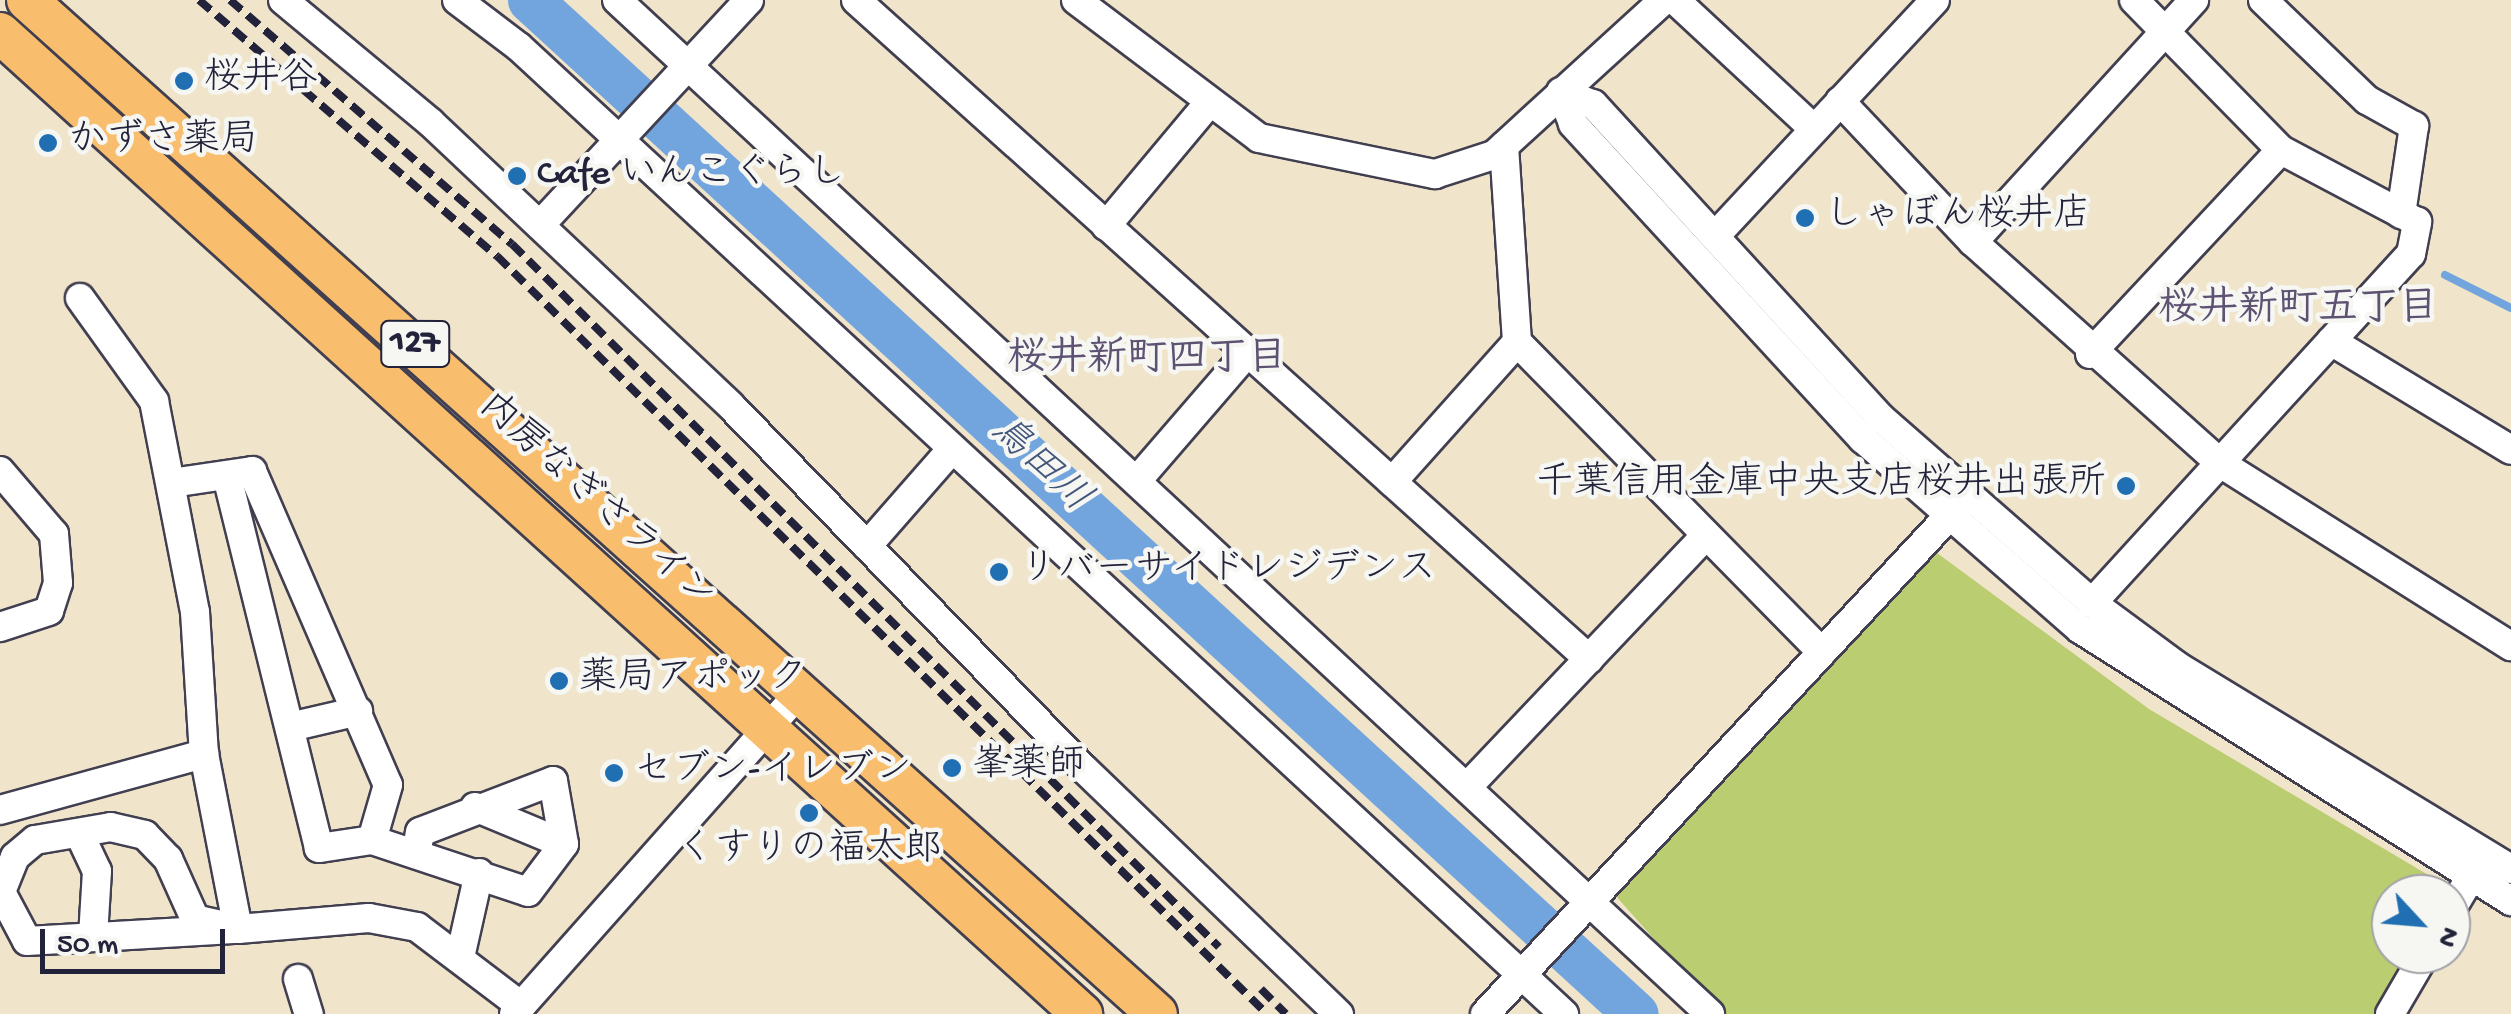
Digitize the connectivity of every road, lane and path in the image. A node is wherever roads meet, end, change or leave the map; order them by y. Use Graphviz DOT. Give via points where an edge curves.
graph roads {
  1 [pos="27,0"];
  2 [pos="283,0"];
  3 [pos="457,0"];
  4 [pos="617,0"];
  5 [pos="750,0"];
  6 [pos="856,0"];
  7 [pos="1076,0"];
  8 [pos="1664,0"];
  9 [pos="1675,0"];
  10 [pos="1935,0"];
  11 [pos="2134,0"];
  12 [pos="2194,0"];
  13 [pos="2262,0"];
  14 [pos="2161,35"];
  15 [pos="4,44"];
  16 [pos="690,67"];
  17 [pos="1561,92"];
  18 [pos="1840,101"];
  19 [pos="1208,104"];
  20 [pos="1814,128"];
  21 [pos="625,138"];
  22 [pos="1504,146"];
  23 [pos="2281,150"];
  24 [pos="2401,214"];
  25 [pos="540,225"];
  26 [pos="1106,226"];
  27 [pos="1716,235"];
  28 [pos="1973,242"];
  29 [pos="80,298"];
  30 [pos="2331,341"];
  31 [pos="1517,342"];
  32 [pos="1247,353"];
  33 [pos="2090,354"];
  34 [pos="952,449"];
  35 [pos="2511,450"];
  36 [pos="2220,463"];
  37 [pos="0,471"];
  38 [pos="227,474"];
  39 [pos="1140,477"];
  40 [pos="1392,482"];
  41 [pos="171,483"];
  42 [pos="1957,506"];
  43 [pos="1706,535"];
  44 [pos="867,546"];
  45 [pos="2092,603"];
  46 [pos="0,627"];
  47 [pos="2511,646"];
  48 [pos="1822,652"];
  49 [pos="1589,659"];
  50 [pos="803,689"];
  51 [pos="358,711"];
  52 [pos="770,724"];
  53 [pos="290,727"];
  54 [pos="204,754"];
  55 [pos="1470,784"];
  56 [pos="475,807"];
  57 [pos="0,810"];
  58 [pos="78,832"];
  59 [pos="372,840"];
  60 [pos="564,844"];
  61 [pos="417,848"];
  62 [pos="2511,869"];
  63 [pos="480,872"];
  64 [pos="2466,874"];
  65 [pos="2471,877"];
  66 [pos="2511,901"];
  67 [pos="1587,905"];
  68 [pos="238,929"];
  69 [pos="93,936"];
  70 [pos="462,953"];
  71 [pos="2413,974"];
  72 [pos="1522,976"];
  73 [pos="298,979"];
  74 [pos="517,1010"];
  75 [pos="309,1014"];
  76 [pos="1082,1014"];
  77 [pos="1156,1014"];
  78 [pos="1338,1014"];
  79 [pos="1485,1014"];
  80 [pos="1564,1014"];
  81 [pos="1710,1014"];
  82 [pos="2390,1014"];
  1 -- 50 [label="highway, 内房なぎさライン / 127"];
  2 -- 25 [label="street"];
  3 -- 21 [label="street"];
  4 -- 16 [label="street"];
  5 -- 16 [label="street"];
  6 -- 26 [label="street"];
  7 -- 19 [label="street"];
  8 -- 17 [label="street"];
  9 -- 20 [label="street"];
  10 -- 18 [label="street"];
  11 -- 14 [label="street"];
  12 -- 14 [label="street"];
  13 -- 24 [label="street" via="2367,100 2414,126"];
  14 -- 23 [label="street"];
  14 -- 28 [label="street"];
  15 -- 52 [label="highway, 内房なぎさライン / 127"];
  16 -- 21 [label="street"];
  16 -- 39 [label="street"];
  17 -- 22 [label="street"];
  17 -- 27 [label="street" via="1594,104"];
  17 -- 42 [label="street" via="1573,124 1863,439"];
  18 -- 20 [label="street"];
  18 -- 28 [label="street"];
  19 -- 22 [label="street" via="1288,149 1402,173 1436,174"];
  19 -- 26 [label="street"];
  20 -- 27 [label="street"];
  21 -- 25 [label="street"];
  21 -- 34 [label="street"];
  22 -- 31 [label="street"];
  23 -- 24 [label="street"];
  23 -- 33 [label="street"];
  24 -- 30 [label="street" via="2417,222 2411,254"];
  25 -- 44 [label="street"];
  26 -- 32 [label="street"];
  27 -- 42 [label="street"];
  28 -- 33 [label="street"];
  29 -- 41 [label="street" via="154,402"];
  30 -- 35 [label="street"];
  30 -- 36 [label="street"];
  31 -- 40 [label="street"];
  31 -- 43 [label="street"];
  32 -- 39 [label="street"];
  32 -- 40 [label="street"];
  33 -- 36 [label="street"];
  34 -- 44 [label="street"];
  34 -- 72 [label="street"];
  36 -- 45 [label="street"];
  36 -- 47 [label="street"];
  37 -- 46 [label="street" via="54,534 58,582 49,611"];
  38 -- 41 [label="street"];
  38 -- 51 [label="street" via="252,471"];
  38 -- 53 [label="street"];
  39 -- 55 [label="street"];
  40 -- 49 [label="street"];
  41 -- 54 [label="street" via="206,689"];
  42 -- 45 [label="street"];
  42 -- 48 [label="street"];
  42 -- 64 [label="street" via="2160,686"];
  43 -- 48 [label="street"];
  43 -- 49 [label="street"];
  44 -- 78 [label="street"];
  45 -- 62 [label="street" via="2193,676"];
  48 -- 67 [label="street"];
  49 -- 55 [label="street"];
  50 -- 52 [label="street"];
  50 -- 77 [label="highway, 内房なぎさライン / 127"];
  51 -- 53 [label="street"];
  51 -- 59 [label="street" via="388,785"];
  52 -- 74 [label="street"];
  52 -- 76 [label="highway, 内房なぎさライン / 127"];
  53 -- 59 [label="street" via="319,848"];
  54 -- 57 [label="street"];
  54 -- 68 [label="street"];
  55 -- 67 [label="street"];
  56 -- 60 [label="street"];
  56 -- 60 [label="street" via="552,781"];
  56 -- 61 [label="street" via="420,832"];
  58 -- 68 [label="street" via="111,827 145,836 168,859 195,919"];
  58 -- 69 [label="street" via="96,871"];
  58 -- 69 [label="street" via="35,840 15,857 2,892 27,941"];
  59 -- 61 [label="street"];
  60 -- 63 [label="street" via="528,892"];
  61 -- 63 [label="street"];
  63 -- 70 [label="street"];
  65 -- 66 [label="street"];
  67 -- 72 [label="street"];
  67 -- 81 [label="street"];
  68 -- 69 [label="street"];
  68 -- 70 [label="street" via="369,918 417,927"];
  70 -- 74 [label="street"];
  71 -- 82 [label="street"];
  72 -- 79 [label="street"];
  72 -- 80 [label="street"];
  73 -- 75 [label="street"];
}
